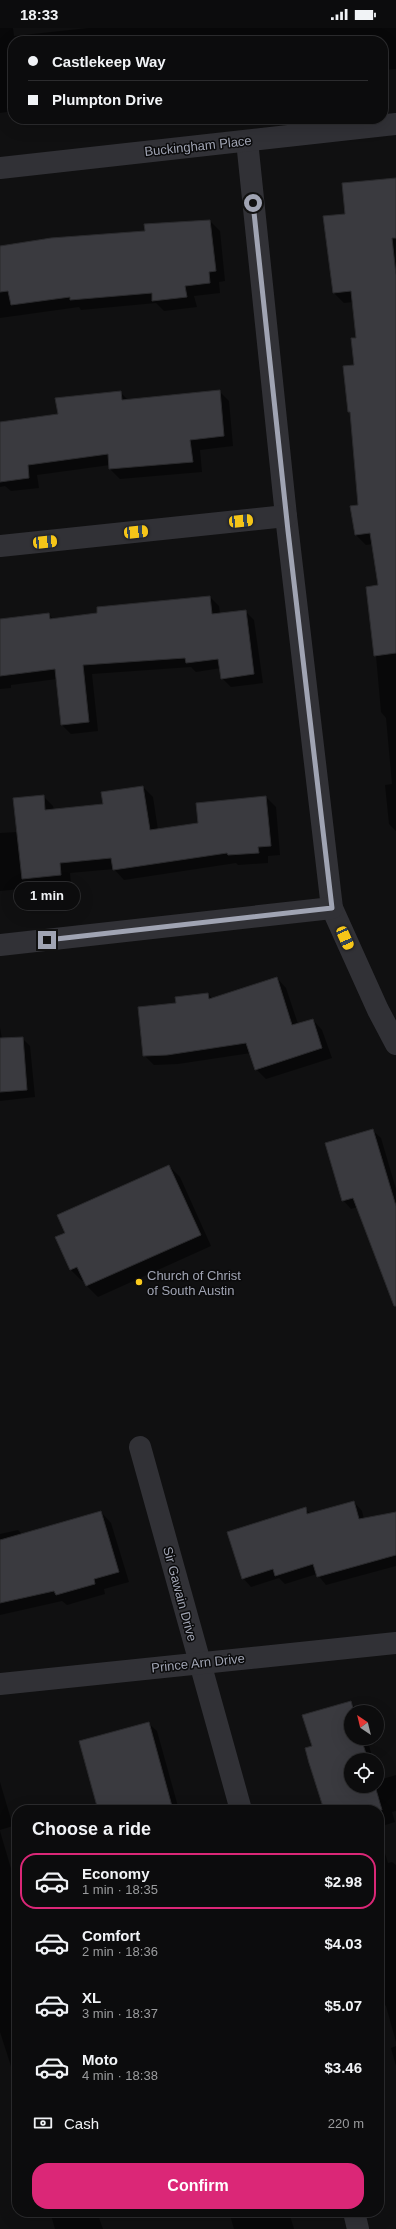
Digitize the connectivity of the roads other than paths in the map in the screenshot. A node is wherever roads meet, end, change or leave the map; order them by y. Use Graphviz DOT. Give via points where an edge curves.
graph roads {
  1 [pos="396,124"];
  2 [pos="247,141"];
  3 [pos="0,168"];
  4 [pos="286,516"];
  5 [pos="0,546"];
  6 [pos="332,908"];
  7 [pos="0,945"];
  8 [pos="396,1044"];
  9 [pos="140,1447"];
  10 [pos="396,1643"];
  11 [pos="199,1663"];
  12 [pos="0,1684"];
  13 [pos="240,1805"];
  14 [pos="355,2217"];
  15 [pos="358,2229"];
  1 -- 2 [label="street, Buckingham Place"];
  2 -- 3 [label="street, Buckingham Place"];
  2 -- 4 [label="street"];
  4 -- 5 [label="street"];
  4 -- 6 [label="street"];
  6 -- 7 [label="street"];
  6 -- 8 [label="street"];
  9 -- 11 [label="street, Sir Gawain Drive"];
  10 -- 11 [label="street, Prince Arn Drive"];
  11 -- 12 [label="street, Prince Arn Drive"];
  11 -- 13 [label="street, Sir Gawain Drive"];
  14 -- 15 [label="street"];
}
